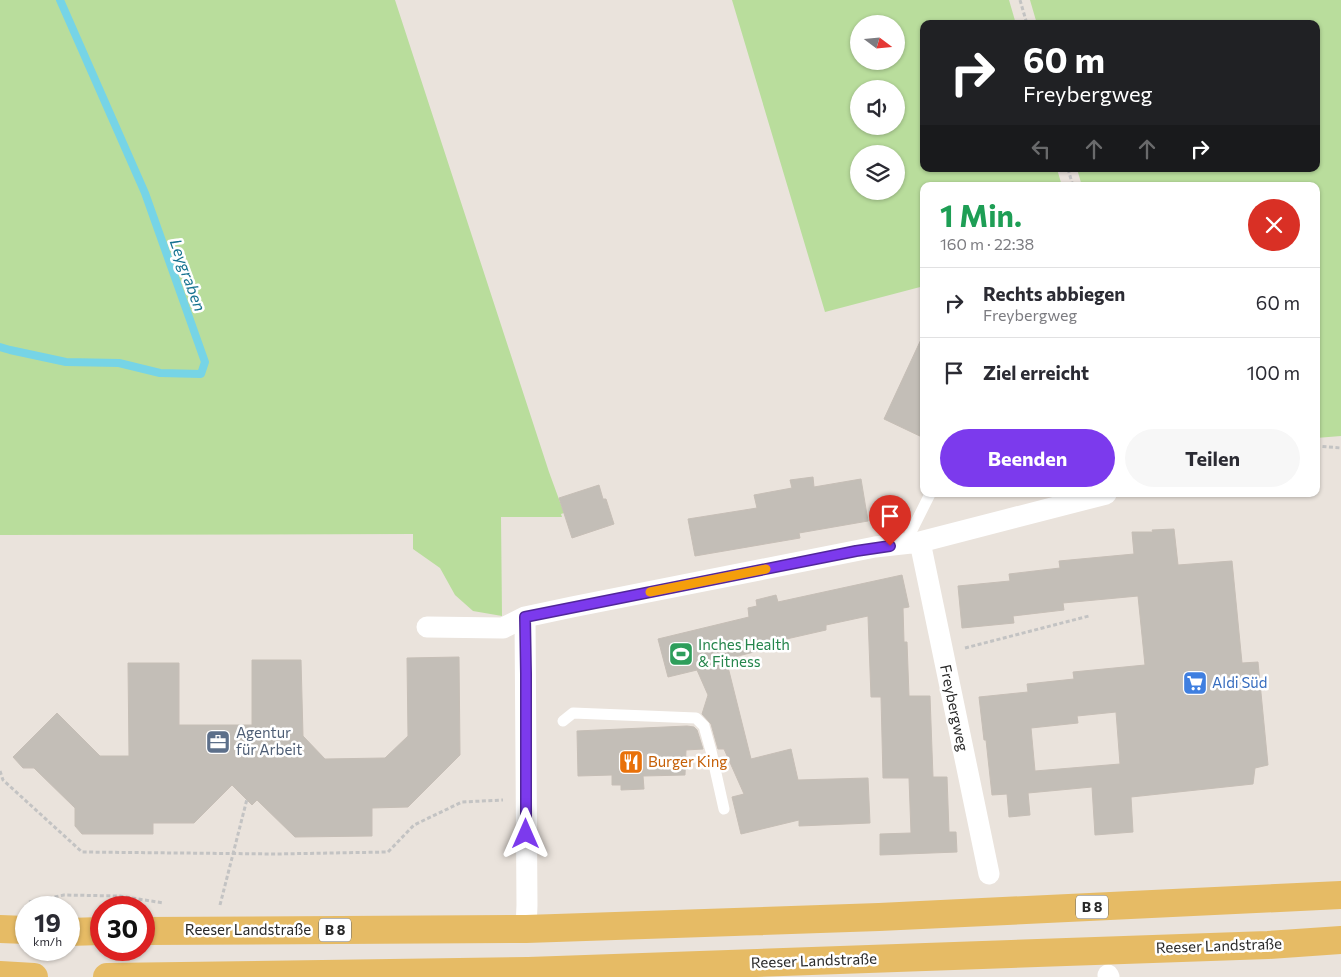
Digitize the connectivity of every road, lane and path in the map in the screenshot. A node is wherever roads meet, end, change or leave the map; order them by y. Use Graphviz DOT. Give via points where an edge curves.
graph roads {
  1 [pos="1020,0"];
  2 [pos="1026,20"];
  3 [pos="1320,446"];
  4 [pos="1341,448"];
  5 [pos="929,497"];
  6 [pos="1094,497"];
  7 [pos="912,543"];
  8 [pos="1089,616"];
  9 [pos="525,617"];
  10 [pos="427,627"];
  11 [pos="943,654"];
  12 [pos="563,721"];
  13 [pos="0,771"];
  14 [pos="246,799"];
  15 [pos="526,799"];
  16 [pos="724,810"];
  17 [pos="233,854"];
  18 [pos="989,874"];
  19 [pos="1341,895"];
  20 [pos="219,910"];
  21 [pos="0,929"];
  22 [pos="526,929"];
  23 [pos="15,930"];
  24 [pos="155,931"];
  25 [pos="1341,940"];
  26 [pos="528,974"];
  27 [pos="0,975"];
  28 [pos="34,977"];
  29 [pos="107,977"];
  1 -- 2 [label="path"];
  3 -- 4 [label="path"];
  5 -- 7 [label="lane"];
  6 -- 7 [label="street"];
  7 -- 9 [label="street" via="856,551"];
  7 -- 11 [label="street, Freybergweg"];
  8 -- 11 [label="path"];
  9 -- 10 [label="street" via="503,628"];
  9 -- 15 [label="street"];
  11 -- 18 [label="street, Freybergweg"];
  12 -- 16 [label="lane" via="572,714 696,718 704,726"];
  13 -- 17 [label="path" via="3,780 82,852"];
  14 -- 17 [label="path"];
  15 -- 17 [label="path" via="462,802 414,825 388,852"];
  15 -- 22 [label="street"];
  17 -- 20 [label="path"];
  19 -- 22 [label="main road, Reeser Landstraße / B 8"];
  21 -- 23 [label="main road"];
  22 -- 24 [label="main road, Reeser Landstraße / B 8"];
  22 -- 26 [label="main road"];
  25 -- 26 [label="main road, Reeser Landstraße" via="790,966"];
  26 -- 29 [label="main road, Reeser Landstraße"];
  27 -- 28 [label="main road"];
}
